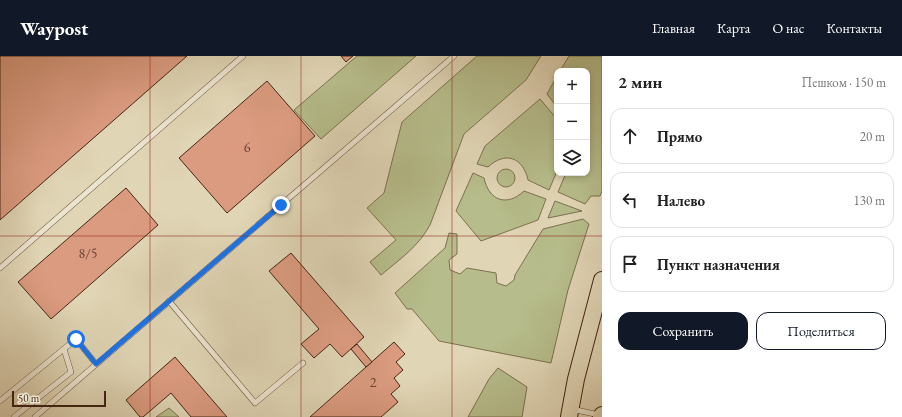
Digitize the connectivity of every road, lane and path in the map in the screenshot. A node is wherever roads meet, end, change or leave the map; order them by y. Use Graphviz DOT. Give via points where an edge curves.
graph roads {
  1 [pos="243,56"];
  2 [pos="454,56"];
  3 [pos="0,268"];
  4 [pos="602,280"];
  5 [pos="169,302"];
  6 [pos="64,348"];
  7 [pos="303,363"];
  8 [pos="96,364"];
  9 [pos="0,400"];
  10 [pos="570,413"];
  11 [pos="602,415"];
  12 [pos="14,417"];
  13 [pos="35,417"];
  1 -- 3 [label="lane"];
  2 -- 5 [label="lane"];
  4 -- 10 [label="main road"];
  5 -- 7 [label="lane" via="255,403"];
  5 -- 8 [label="lane"];
  6 -- 8 [label="lane" via="76,339"];
  6 -- 9 [label="lane"];
  6 -- 12 [label="lane" via="71,372"];
  8 -- 13 [label="lane"];
  10 -- 11 [label="lane"];
}
